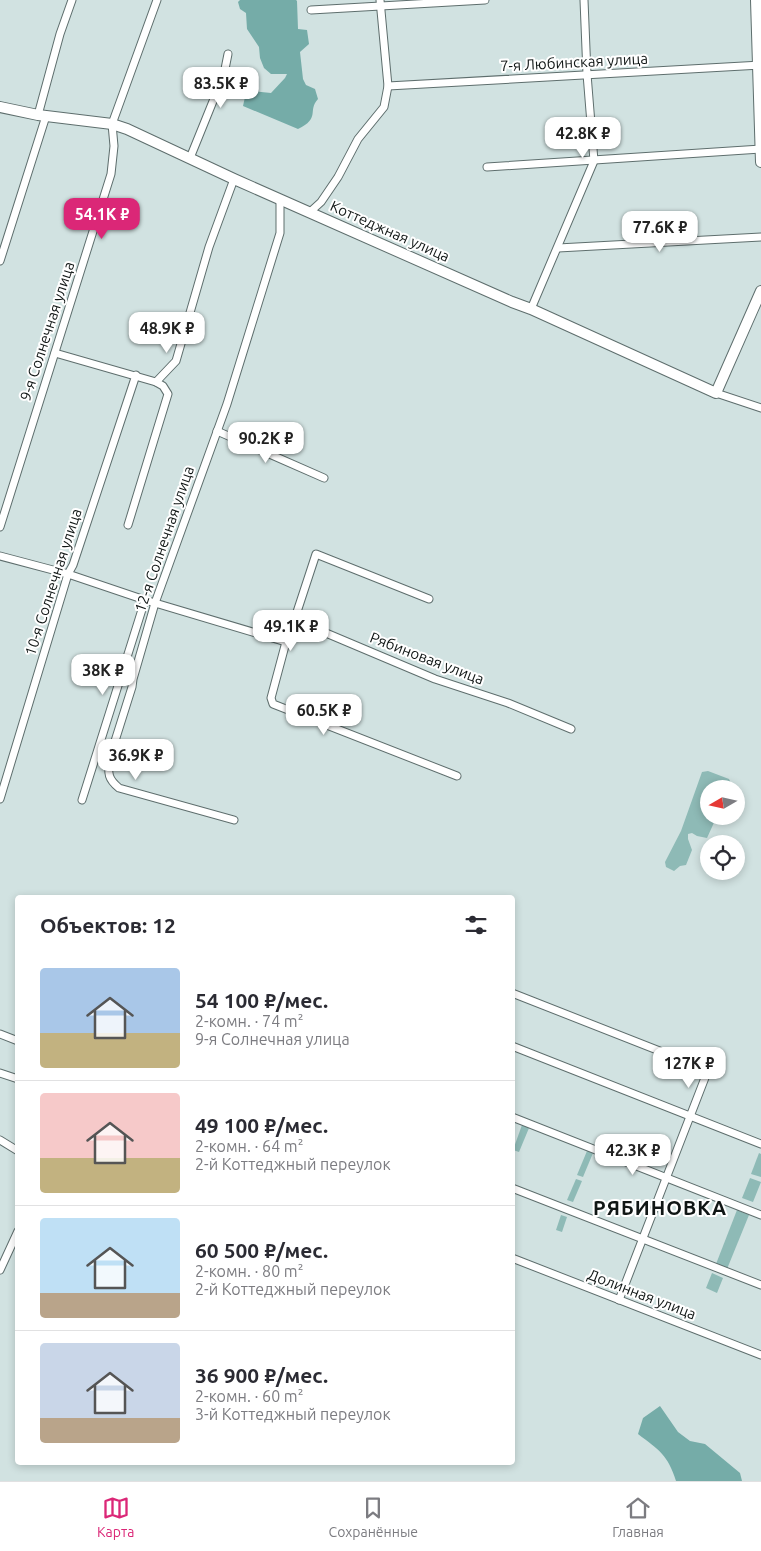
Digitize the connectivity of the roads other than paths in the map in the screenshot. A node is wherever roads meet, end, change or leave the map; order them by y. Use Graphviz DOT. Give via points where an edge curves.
graph roads {
  1 [pos="72,0"];
  2 [pos="157,0"];
  3 [pos="485,0"];
  4 [pos="584,0"];
  5 [pos="756,0"];
  6 [pos="380,3"];
  7 [pos="311,10"];
  8 [pos="228,54"];
  9 [pos="760,65"];
  10 [pos="587,74"];
  11 [pos="388,86"];
  12 [pos="0,107"];
  13 [pos="42,115"];
  14 [pos="112,124"];
  15 [pos="761,149"];
  16 [pos="190,158"];
  17 [pos="594,161"];
  18 [pos="761,162"];
  19 [pos="487,166"];
  20 [pos="234,179"];
  21 [pos="280,199"];
  22 [pos="310,212"];
  23 [pos="761,237"];
  24 [pos="558,248"];
  25 [pos="0,261"];
  26 [pos="761,291"];
  27 [pos="531,309"];
  28 [pos="55,353"];
  29 [pos="136,375"];
  30 [pos="156,382"];
  31 [pos="716,393"];
  32 [pos="761,408"];
  33 [pos="217,431"];
  34 [pos="324,478"];
  35 [pos="128,525"];
  36 [pos="0,527"];
  37 [pos="0,556"];
  38 [pos="68,574"];
  39 [pos="429,599"];
  40 [pos="145,600"];
  41 [pos="155,603"];
  42 [pos="294,621"];
  43 [pos="286,642"];
  44 [pos="571,729"];
  45 [pos="457,776"];
  46 [pos="0,799"];
  47 [pos="82,800"];
  48 [pos="234,820"];
  49 [pos="515,994"];
  50 [pos="0,1034"];
  51 [pos="15,1040"];
  52 [pos="515,1047"];
  53 [pos="0,1073"];
  54 [pos="15,1078"];
  55 [pos="690,1116"];
  56 [pos="515,1118"];
  57 [pos="0,1140"];
  58 [pos="761,1144"];
  59 [pos="15,1148"];
  60 [pos="666,1178"];
  61 [pos="515,1189"];
  62 [pos="761,1215"];
  63 [pos="15,1238"];
  64 [pos="642,1239"];
  65 [pos="515,1259"];
  66 [pos="0,1270"];
  67 [pos="761,1285"];
  68 [pos="619,1300"];
  69 [pos="761,1356"];
  1 -- 13 [label="street" via="60,34"];
  2 -- 14 [label="street, 9-я Солнечная улица"];
  3 -- 6 [label="street"];
  4 -- 10 [label="street"];
  5 -- 9 [label="street"];
  6 -- 7 [label="street"];
  6 -- 11 [label="street"];
  8 -- 16 [label="street" via="224,74"];
  9 -- 10 [label="street, 7-я Любинская улица"];
  9 -- 15 [label="street"];
  10 -- 11 [label="street, 7-я Любинская улица"];
  10 -- 17 [label="street"];
  11 -- 22 [label="street" via="384,107 358,139 321,202"];
  12 -- 13 [label="street, Коттеджная улица"];
  13 -- 14 [label="street, Коттеджная улица"];
  13 -- 25 [label="street"];
  14 -- 16 [label="street, Коттеджная улица"];
  14 -- 28 [label="street, 9-я Солнечная улица" via="111,174"];
  15 -- 17 [label="street"];
  15 -- 18 [label="street"];
  16 -- 20 [label="street, Коттеджная улица"];
  17 -- 19 [label="street"];
  17 -- 24 [label="street"];
  20 -- 21 [label="street, Коттеджная улица"];
  20 -- 30 [label="street" via="209,247 176,361"];
  21 -- 22 [label="street, Коттеджная улица"];
  21 -- 33 [label="street, 12-я Солнечная улица" via="280,233"];
  22 -- 27 [label="street, Коттеджная улица"];
  23 -- 24 [label="street"];
  24 -- 27 [label="street"];
  26 -- 31 [label="street"];
  27 -- 31 [label="street, Коттеджная улица"];
  28 -- 29 [label="street"];
  28 -- 36 [label="street, 9-я Солнечная улица"];
  29 -- 30 [label="street"];
  29 -- 38 [label="street, 10-я Солнечная улица"];
  30 -- 35 [label="street" via="168,394"];
  31 -- 32 [label="street, Коттеджная улица"];
  33 -- 34 [label="street"];
  33 -- 41 [label="street, 12-я Солнечная улица"];
  37 -- 38 [label="street"];
  38 -- 40 [label="street"];
  38 -- 46 [label="street, 10-я Солнечная улица"];
  39 -- 42 [label="street" via="316,554"];
  40 -- 41 [label="street"];
  40 -- 47 [label="street"];
  41 -- 43 [label="street"];
  41 -- 48 [label="street, 12-я Солнечная улица" via="109,760 108,773 119,788"];
  42 -- 43 [label="street"];
  42 -- 44 [label="street, Рябиновая улица" via="434,679 508,703"];
  43 -- 45 [label="street" via="273,704"];
  49 -- 55 [label="street" via="708,1070"];
  50 -- 51 [label="street"];
  52 -- 55 [label="street"];
  53 -- 54 [label="street"];
  55 -- 58 [label="street"];
  55 -- 60 [label="street"];
  56 -- 60 [label="street"];
  57 -- 59 [label="street"];
  60 -- 62 [label="street"];
  60 -- 64 [label="street"];
  61 -- 64 [label="street"];
  63 -- 66 [label="street"];
  64 -- 67 [label="street"];
  64 -- 68 [label="street"];
  65 -- 68 [label="street, Долинная улица"];
  68 -- 69 [label="street, Долинная улица"];
}
